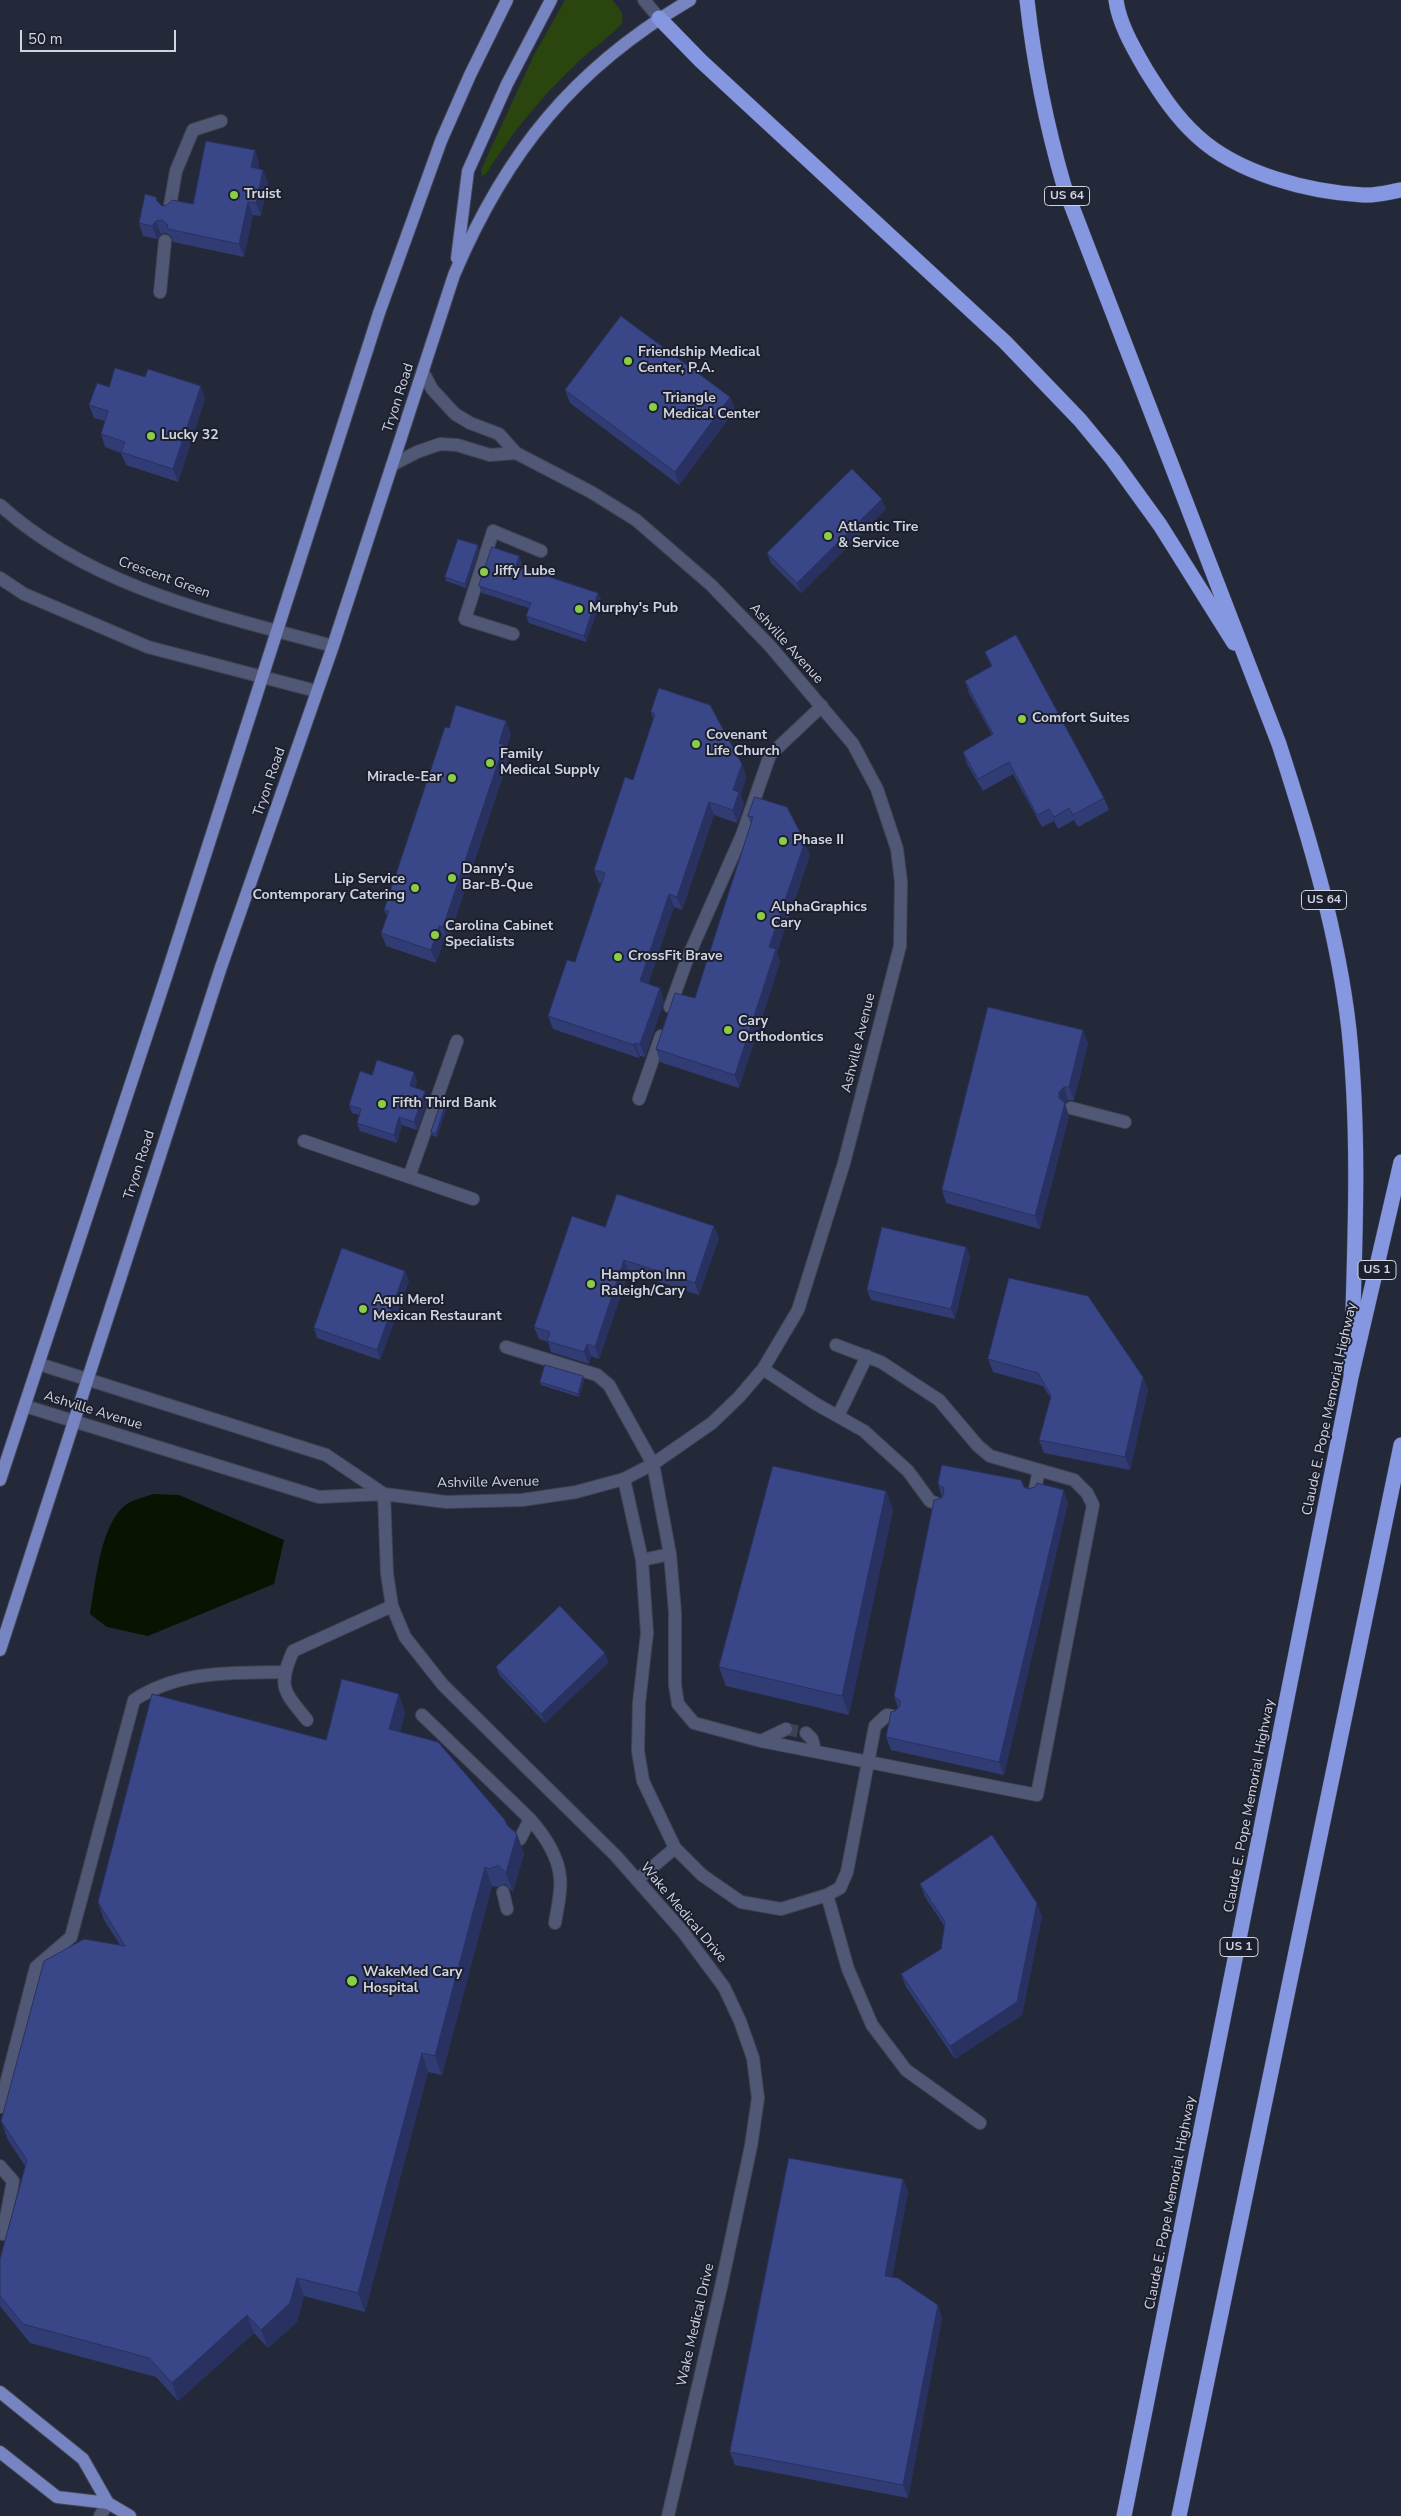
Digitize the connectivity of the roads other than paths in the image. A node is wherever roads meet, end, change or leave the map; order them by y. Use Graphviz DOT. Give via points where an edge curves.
graph roads {
  1 [pos="507,0"];
  2 [pos="551,0"];
  3 [pos="644,0"];
  4 [pos="690,0"];
  5 [pos="1027,0"];
  6 [pos="1116,0"];
  7 [pos="659,18"];
  8 [pos="222,121"];
  9 [pos="1401,190"];
  10 [pos="169,211"];
  11 [pos="165,241"];
  12 [pos="454,275"];
  13 [pos="160,292"];
  14 [pos="423,372"];
  15 [pos="516,453"];
  16 [pos="392,466"];
  17 [pos="0,505"];
  18 [pos="541,551"];
  19 [pos="0,578"];
  20 [pos="276,630"];
  21 [pos="513,634"];
  22 [pos="333,646"];
  23 [pos="1252,671"];
  24 [pos="262,677"];
  25 [pos="316,691"];
  26 [pos="822,706"];
  27 [pos="457,1041"];
  28 [pos="639,1099"];
  29 [pos="1072,1108"];
  30 [pos="1125,1122"];
  31 [pos="304,1141"];
  32 [pos="1401,1162"];
  33 [pos="409,1177"];
  34 [pos="473,1199"];
  35 [pos="836,1345"];
  36 [pos="506,1347"];
  37 [pos="867,1356"];
  38 [pos="39,1364"];
  39 [pos="763,1369"];
  40 [pos="1351,1377"];
  41 [pos="86,1381"];
  42 [pos="25,1406"];
  43 [pos="838,1416"];
  44 [pos="75,1420"];
  45 [pos="1401,1445"];
  46 [pos="653,1464"];
  47 [pos="1039,1470"];
  48 [pos="624,1479"];
  49 [pos="0,1480"];
  50 [pos="384,1494"];
  51 [pos="1034,1494"];
  52 [pos="941,1504"];
  53 [pos="670,1554"];
  54 [pos="642,1560"];
  55 [pos="392,1606"];
  56 [pos="0,1650"];
  57 [pos="284,1672"];
  58 [pos="422,1715"];
  59 [pos="897,1717"];
  60 [pos="307,1720"];
  61 [pos="786,1729"];
  62 [pos="806,1733"];
  63 [pos="761,1741"];
  64 [pos="815,1751"];
  65 [pos="867,1762"];
  66 [pos="530,1819"];
  67 [pos="520,1839"];
  68 [pos="676,1848"];
  69 [pos="637,1880"];
  70 [pos="503,1892"];
  71 [pos="827,1895"];
  72 [pos="507,1909"];
  73 [pos="555,1923"];
  74 [pos="0,2107"];
  75 [pos="980,2123"];
  76 [pos="0,2166"];
  77 [pos="3,2234"];
  78 [pos="0,2392"];
  79 [pos="0,2452"];
  80 [pos="108,2503"];
  81 [pos="100,2516"];
  82 [pos="130,2516"];
  83 [pos="668,2516"];
  84 [pos="1124,2516"];
  85 [pos="1179,2516"];
  1 -- 20 [label="main road" via="470,75 419,199"];
  2 -- 12 [label="main road" via="507,84 468,171"];
  3 -- 7 [label="street"];
  4 -- 7 [label="main road, Tryon Road"];
  5 -- 23 [label="highway, US 64" via="1035,67 1064,186"];
  6 -- 9 [label="highway" via="1117,11 1138,56 1167,103 1198,137 1225,155 1285,183 1364,195"];
  7 -- 12 [label="main road, Tryon Road" via="604,60 545,118 498,185"];
  7 -- 23 [label="highway" via="700,61 1005,342 1080,420 1160,525"];
  8 -- 10 [label="street" via="193,130 176,171"];
  11 -- 13 [label="street"];
  12 -- 14 [label="main road, Tryon Road"];
  14 -- 15 [label="street, Ashville Avenue" via="432,388 455,414 499,434"];
  14 -- 16 [label="main road, Tryon Road"];
  15 -- 16 [label="street" via="490,455 457,445 440,444"];
  15 -- 26 [label="street, Ashville Avenue" via="591,492 636,520 711,585"];
  16 -- 22 [label="main road, Tryon Road"];
  17 -- 20 [label="street, Crescent Green" via="16,520 59,548 103,572 180,602"];
  18 -- 21 [label="street" via="493,531 465,619"];
  19 -- 24 [label="street" via="24,594 148,647"];
  20 -- 22 [label="street, Crescent Green"];
  20 -- 24 [label="main road"];
  22 -- 25 [label="main road, Tryon Road"];
  23 -- 40 [label="highway, US 64" via="1303,818 1334,941 1349,1030 1355,1137"];
  24 -- 25 [label="street"];
  24 -- 38 [label="main road"];
  25 -- 41 [label="main road, Tryon Road" via="221,967"];
  26 -- 28 [label="street" via="770,755 742,835 688,957"];
  26 -- 39 [label="street, Ashville Avenue" via="853,744 886,812 897,849 901,882 900,946 823,1234 798,1310"];
  27 -- 33 [label="street"];
  29 -- 30 [label="street"];
  31 -- 33 [label="street"];
  32 -- 40 [label="highway, Claude E. Pope Memorial Highway / US 1"];
  33 -- 34 [label="street"];
  35 -- 37 [label="street"];
  36 -- 46 [label="street" via="597,1375 609,1384"];
  37 -- 43 [label="street"];
  37 -- 47 [label="street" via="882,1362 939,1400 990,1456"];
  38 -- 41 [label="street, Ashville Avenue"];
  38 -- 42 [label="main road"];
  39 -- 43 [label="street"];
  39 -- 46 [label="street, Ashville Avenue" via="712,1423"];
  40 -- 84 [label="highway, Claude E. Pope Memorial Highway / US 1"];
  41 -- 44 [label="main road, Tryon Road"];
  41 -- 50 [label="street, Ashville Avenue" via="326,1455"];
  42 -- 44 [label="street, Ashville Avenue"];
  42 -- 49 [label="main road"];
  43 -- 52 [label="street" via="864,1431 908,1471 930,1501"];
  44 -- 50 [label="street, Ashville Avenue" via="319,1497"];
  44 -- 56 [label="main road, Tryon Road"];
  45 -- 85 [label="highway"];
  46 -- 48 [label="street, Ashville Avenue"];
  46 -- 53 [label="street"];
  47 -- 51 [label="street"];
  47 -- 65 [label="street" via="1074,1480 1087,1493 1092,1505 1037,1795"];
  48 -- 50 [label="street, Ashville Avenue" via="576,1492 522,1500 446,1502"];
  48 -- 54 [label="street"];
  50 -- 55 [label="street, Wake Medical Drive" via="387,1574"];
  53 -- 54 [label="street"];
  53 -- 63 [label="street" via="678,1704 694,1722 706,1728"];
  54 -- 68 [label="street" via="646,1633 638,1751 643,1780"];
  55 -- 57 [label="street" via="293,1651"];
  55 -- 69 [label="street, Wake Medical Drive" via="405,1637 443,1685"];
  57 -- 60 [label="street" via="285,1692"];
  57 -- 74 [label="street" via="206,1674 152,1688 134,1700 71,1937 36,1967"];
  58 -- 66 [label="street"];
  59 -- 65 [label="street" via="887,1715 875,1726"];
  61 -- 63 [label="street"];
  62 -- 64 [label="street" via="812,1739"];
  63 -- 64 [label="street"];
  64 -- 65 [label="street"];
  65 -- 71 [label="street" via="847,1872 840,1888"];
  66 -- 67 [label="street"];
  66 -- 73 [label="street" via="552,1850 560,1877"];
  68 -- 69 [label="street"];
  68 -- 71 [label="street" via="702,1875 742,1902 781,1909"];
  69 -- 83 [label="street, Wake Medical Drive" via="683,1932 724,1987 753,2058 758,2098 721,2287"];
  70 -- 72 [label="street"];
  71 -- 75 [label="street" via="848,1969 872,2025 906,2070"];
  76 -- 77 [label="street" via="13,2181"];
  78 -- 80 [label="main road" via="83,2459"];
  79 -- 80 [label="main road" via="58,2497"];
  80 -- 81 [label="street"];
  80 -- 82 [label="main road"];
}
